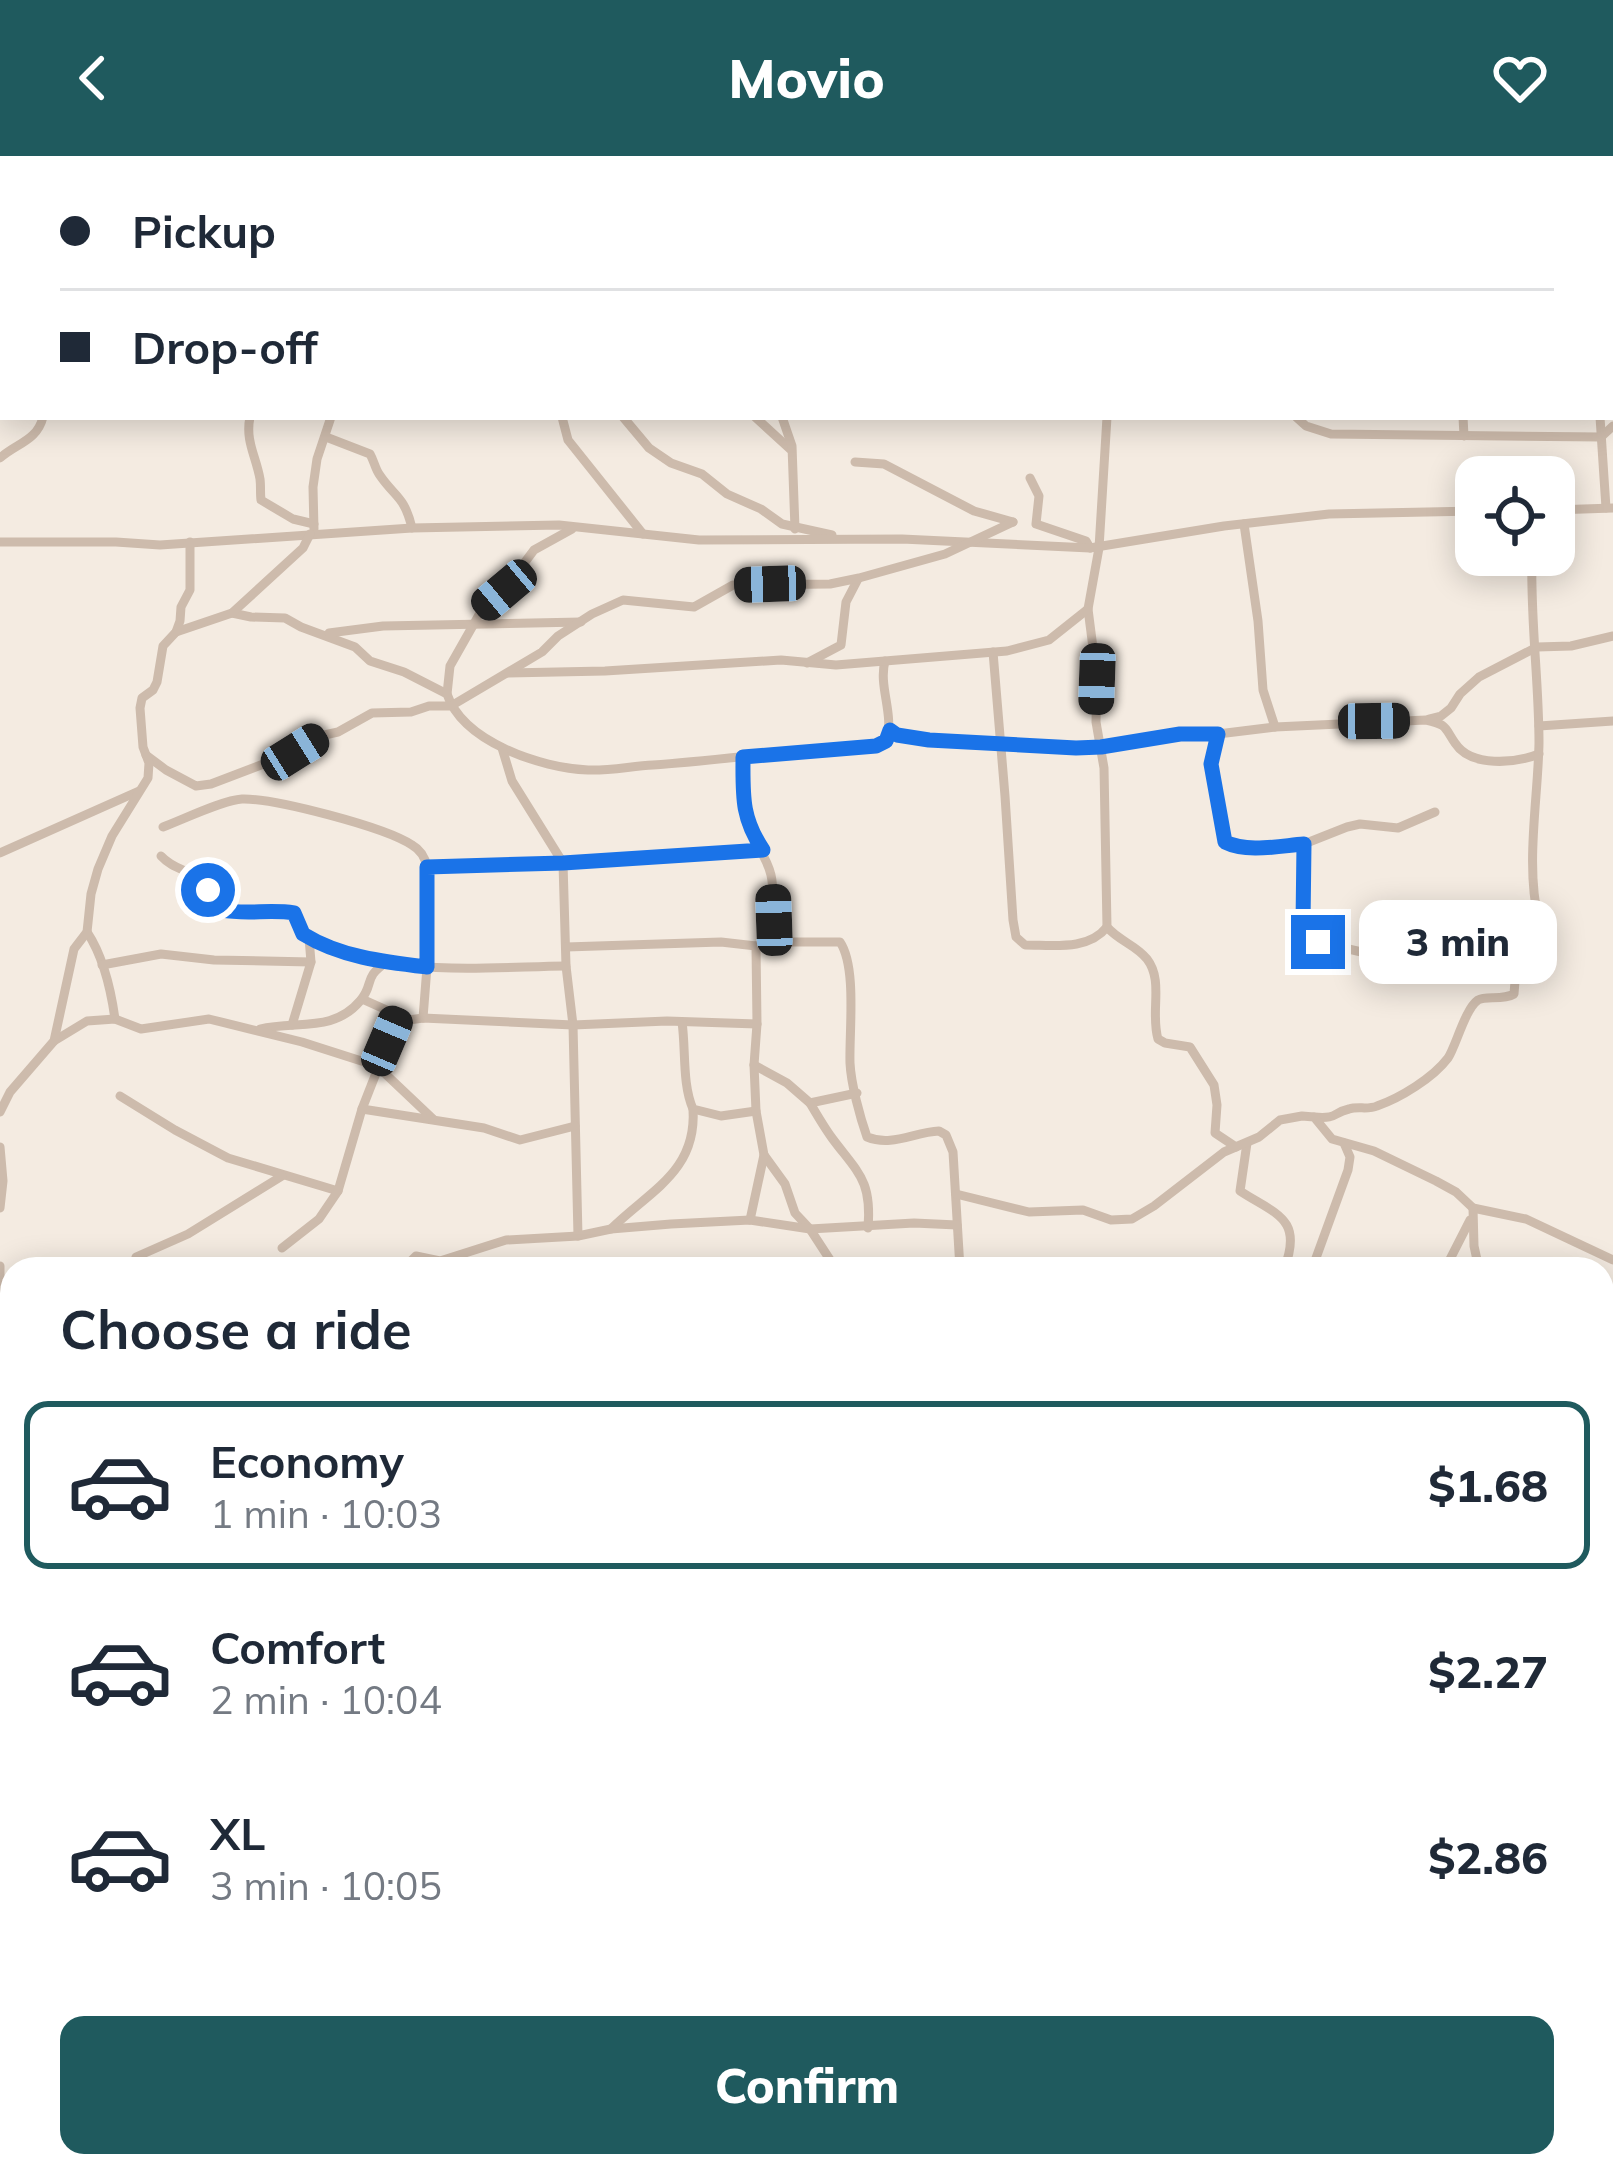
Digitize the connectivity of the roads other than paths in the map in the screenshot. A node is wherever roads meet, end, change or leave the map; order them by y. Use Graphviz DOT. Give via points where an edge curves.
graph roads {
  1 [pos="42,420"];
  2 [pos="250,420"];
  3 [pos="330,420"];
  4 [pos="563,420"];
  5 [pos="625,420"];
  6 [pos="758,420"];
  7 [pos="783,420"];
  8 [pos="1107,420"];
  9 [pos="1299,420"];
  10 [pos="1463,420"];
  11 [pos="1600,420"];
  12 [pos="1613,426"];
  13 [pos="1464,436"];
  14 [pos="1601,436"];
  15 [pos="326,437"];
  16 [pos="790,449"];
  17 [pos="0,458"];
  18 [pos="855,461"];
  19 [pos="1030,478"];
  20 [pos="1609,508"];
  21 [pos="1575,509"];
  22 [pos="1455,511"];
  23 [pos="1244,524"];
  24 [pos="575,527"];
  25 [pos="795,527"];
  26 [pos="412,528"];
  27 [pos="313,531"];
  28 [pos="643,534"];
  29 [pos="850,539"];
  30 [pos="794,540"];
  31 [pos="0,542"];
  32 [pos="190,542"];
  33 [pos="966,544"];
  34 [pos="1094,548"];
  35 [pos="1533,576"];
  36 [pos="859,578"];
  37 [pos="1088,609"];
  38 [pos="232,613"];
  39 [pos="580,622"];
  40 [pos="471,626"];
  41 [pos="176,632"];
  42 [pos="323,634"];
  43 [pos="1613,636"];
  44 [pos="1537,647"];
  45 [pos="993,652"];
  46 [pos="885,661"];
  47 [pos="807,663"];
  48 [pos="503,673"];
  49 [pos="449,700"];
  50 [pos="1426,720"];
  51 [pos="1613,721"];
  52 [pos="1539,726"];
  53 [pos="1274,728"];
  54 [pos="890,730"];
  55 [pos="1218,734"];
  56 [pos="1000,744"];
  57 [pos="1101,747"];
  58 [pos="502,748"];
  59 [pos="1539,754"];
  60 [pos="146,755"];
  61 [pos="743,757"];
  62 [pos="139,791"];
  63 [pos="1435,812"];
  64 [pos="163,827"];
  65 [pos="1304,844"];
  66 [pos="763,850"];
  67 [pos="0,853"];
  68 [pos="161,856"];
  69 [pos="563,863"];
  70 [pos="427,867"];
  71 [pos="1107,927"];
  72 [pos="86,932"];
  73 [pos="309,938"];
  74 [pos="779,942"];
  75 [pos="1522,944"];
  76 [pos="566,946"];
  77 [pos="756,946"];
  78 [pos="311,962"];
  79 [pos="387,962"];
  80 [pos="101,965"];
  81 [pos="566,966"];
  82 [pos="427,967"];
  83 [pos="362,999"];
  84 [pos="398,1017"];
  85 [pos="423,1018"];
  86 [pos="115,1019"];
  87 [pos="682,1022"];
  88 [pos="292,1024"];
  89 [pos="757,1024"];
  90 [pos="573,1025"];
  91 [pos="255,1030"];
  92 [pos="54,1041"];
  93 [pos="754,1065"];
  94 [pos="377,1066"];
  95 [pos="857,1093"];
  96 [pos="120,1096"];
  97 [pos="810,1103"];
  98 [pos="362,1108"];
  99 [pos="693,1109"];
  100 [pos="756,1111"];
  101 [pos="0,1112"];
  102 [pos="1314,1117"];
  103 [pos="434,1119"];
  104 [pos="574,1126"];
  105 [pos="1344,1143"];
  106 [pos="1242,1145"];
  107 [pos="0,1148"];
  108 [pos="764,1155"];
  109 [pos="282,1176"];
  110 [pos="338,1191"];
  111 [pos="956,1194"];
  112 [pos="0,1208"];
  113 [pos="1473,1212"];
  114 [pos="750,1220"];
  115 [pos="957,1226"];
  116 [pos="868,1228"];
  117 [pos="611,1229"];
  118 [pos="810,1229"];
  119 [pos="578,1236"];
  120 [pos="282,1248"];
  121 [pos="136,1257"];
  122 [pos="453,1257"];
  123 [pos="828,1257"];
  124 [pos="959,1257"];
  125 [pos="1287,1257"];
  126 [pos="1316,1257"];
  127 [pos="1450,1257"];
  128 [pos="1476,1257"];
  129 [pos="1607,1257"];
  130 [pos="0,1266"];
  131 [pos="0,1290"];
  1 -- 17 [label="street" via="33,437"];
  2 -- 27 [label="street" via="261,500"];
  3 -- 15 [label="street"];
  4 -- 28 [label="street" via="568,440"];
  5 -- 25 [label="street" via="671,463"];
  6 -- 16 [label="street"];
  7 -- 16 [label="street"];
  8 -- 34 [label="street"];
  9 -- 13 [label="street" via="1331,434"];
  10 -- 13 [label="street"];
  11 -- 14 [label="street"];
  12 -- 14 [label="street"];
  13 -- 14 [label="street"];
  14 -- 20 [label="street"];
  15 -- 26 [label="street" via="370,454"];
  15 -- 27 [label="street" via="313,487"];
  16 -- 25 [label="street"];
  18 -- 33 [label="street" via="884,464 974,511 1012,521"];
  19 -- 34 [label="street" via="1040,496 1036,524"];
  20 -- 21 [label="street"];
  22 -- 23 [label="street"];
  23 -- 34 [label="street"];
  23 -- 53 [label="street"];
  24 -- 26 [label="street"];
  24 -- 28 [label="street"];
  24 -- 40 [label="street" via="534,550"];
  25 -- 29 [label="street"];
  25 -- 30 [label="street"];
  26 -- 27 [label="street"];
  27 -- 32 [label="street"];
  27 -- 38 [label="street"];
  28 -- 30 [label="street"];
  29 -- 30 [label="street"];
  29 -- 33 [label="street"];
  31 -- 32 [label="street"];
  32 -- 41 [label="street" via="190,590"];
  33 -- 34 [label="street"];
  33 -- 36 [label="street"];
  34 -- 37 [label="street"];
  35 -- 44 [label="street"];
  36 -- 39 [label="street" via="733,585 694,608 623,600"];
  36 -- 47 [label="street" via="846,602 841,645"];
  37 -- 45 [label="street" via="1049,640"];
  37 -- 57 [label="street"];
  38 -- 41 [label="street"];
  38 -- 42 [label="street" via="280,616"];
  39 -- 40 [label="street"];
  39 -- 48 [label="street"];
  40 -- 42 [label="street"];
  40 -- 49 [label="street" via="450,666"];
  41 -- 60 [label="street" via="163,646 157,682 142,698"];
  42 -- 49 [label="street"];
  43 -- 44 [label="street"];
  44 -- 50 [label="street" via="1479,677 1451,708"];
  44 -- 52 [label="street"];
  45 -- 46 [label="street"];
  45 -- 56 [label="street"];
  46 -- 47 [label="street"];
  46 -- 54 [label="street"];
  47 -- 48 [label="street"];
  48 -- 49 [label="street"];
  49 -- 58 [label="street" via="466,724"];
  49 -- 60 [label="street" via="372,713 211,784 196,786"];
  50 -- 53 [label="street"];
  50 -- 59 [label="street" via="1441,723 1465,753 1480,758"];
  51 -- 52 [label="street"];
  52 -- 59 [label="street"];
  53 -- 55 [label="street"];
  54 -- 56 [label="street"];
  54 -- 61 [label="street" via="876,746"];
  55 -- 57 [label="street"];
  55 -- 65 [label="street" via="1211,764 1225,842"];
  56 -- 57 [label="street"];
  56 -- 71 [label="street" via="1016,937 1024,945 1078,944"];
  57 -- 71 [label="street"];
  58 -- 61 [label="street" via="588,770"];
  58 -- 69 [label="street" via="512,781"];
  59 -- 75 [label="street" via="1539,922"];
  60 -- 62 [label="street" via="148,778"];
  61 -- 66 [label="street" via="748,827"];
  62 -- 67 [label="street"];
  62 -- 72 [label="street" via="98,869"];
  63 -- 65 [label="street" via="1398,828 1347,826"];
  64 -- 70 [label="street" via="238,799 282,804 394,836 415,846"];
  65 -- 75 [label="street" via="1303,924 1318,942 1374,955 1411,942"];
  66 -- 69 [label="street"];
  66 -- 74 [label="street"];
  68 -- 73 [label="street" via="204,883 222,910 294,913"];
  69 -- 70 [label="street"];
  69 -- 76 [label="street"];
  70 -- 82 [label="street"];
  71 -- 106 [label="street" via="1151,964 1158,1039 1190,1047 1214,1085 1214,1133"];
  72 -- 80 [label="street"];
  72 -- 92 [label="street" via="74,949"];
  73 -- 78 [label="street"];
  73 -- 79 [label="street"];
  74 -- 77 [label="street"];
  74 -- 95 [label="street" via="830,940 845,948"];
  75 -- 102 [label="street" via="1514,994 1476,1001 1434,1072 1376,1107"];
  76 -- 77 [label="street"];
  76 -- 81 [label="street"];
  77 -- 89 [label="street"];
  78 -- 80 [label="street" via="161,955"];
  78 -- 88 [label="street"];
  79 -- 82 [label="street"];
  79 -- 83 [label="street" via="371,974"];
  80 -- 86 [label="street"];
  81 -- 82 [label="street"];
  81 -- 90 [label="street"];
  82 -- 85 [label="street"];
  83 -- 84 [label="street"];
  83 -- 88 [label="street" via="338,1019"];
  84 -- 85 [label="street"];
  84 -- 94 [label="street"];
  85 -- 90 [label="street"];
  86 -- 91 [label="street" via="141,1029 209,1019"];
  86 -- 92 [label="street" via="86,1021"];
  87 -- 89 [label="street"];
  87 -- 90 [label="street"];
  87 -- 99 [label="street"];
  88 -- 91 [label="street"];
  89 -- 93 [label="street"];
  90 -- 104 [label="street"];
  91 -- 94 [label="street"];
  92 -- 101 [label="street"];
  93 -- 97 [label="street"];
  93 -- 100 [label="street"];
  94 -- 98 [label="street"];
  94 -- 103 [label="street"];
  95 -- 97 [label="street"];
  95 -- 111 [label="street" via="867,1137 875,1141 946,1135"];
  96 -- 109 [label="street" via="228,1158"];
  97 -- 116 [label="street" via="867,1188"];
  98 -- 103 [label="street"];
  98 -- 110 [label="street"];
  99 -- 100 [label="street" via="722,1116"];
  99 -- 117 [label="street" via="694,1130 677,1168"];
  100 -- 108 [label="street"];
  102 -- 105 [label="street"];
  102 -- 106 [label="street" via="1280,1120"];
  103 -- 104 [label="street" via="520,1140"];
  104 -- 119 [label="street"];
  105 -- 113 [label="street" via="1436,1181"];
  105 -- 126 [label="street" via="1348,1170"];
  106 -- 111 [label="street" via="1132,1219 1029,1212"];
  106 -- 125 [label="street" via="1240,1191 1287,1221"];
  107 -- 112 [label="street"];
  108 -- 114 [label="street"];
  108 -- 118 [label="street"];
  109 -- 110 [label="street"];
  109 -- 121 [label="street"];
  110 -- 120 [label="street" via="319,1220"];
  111 -- 115 [label="street"];
  113 -- 127 [label="street"];
  113 -- 128 [label="street"];
  113 -- 129 [label="street" via="1526,1219"];
  114 -- 117 [label="street"];
  114 -- 118 [label="street"];
  115 -- 116 [label="street"];
  115 -- 124 [label="street"];
  116 -- 118 [label="street"];
  117 -- 119 [label="street"];
  118 -- 123 [label="street"];
  119 -- 122 [label="street" via="506,1240"];
  130 -- 131 [label="street"];
}
